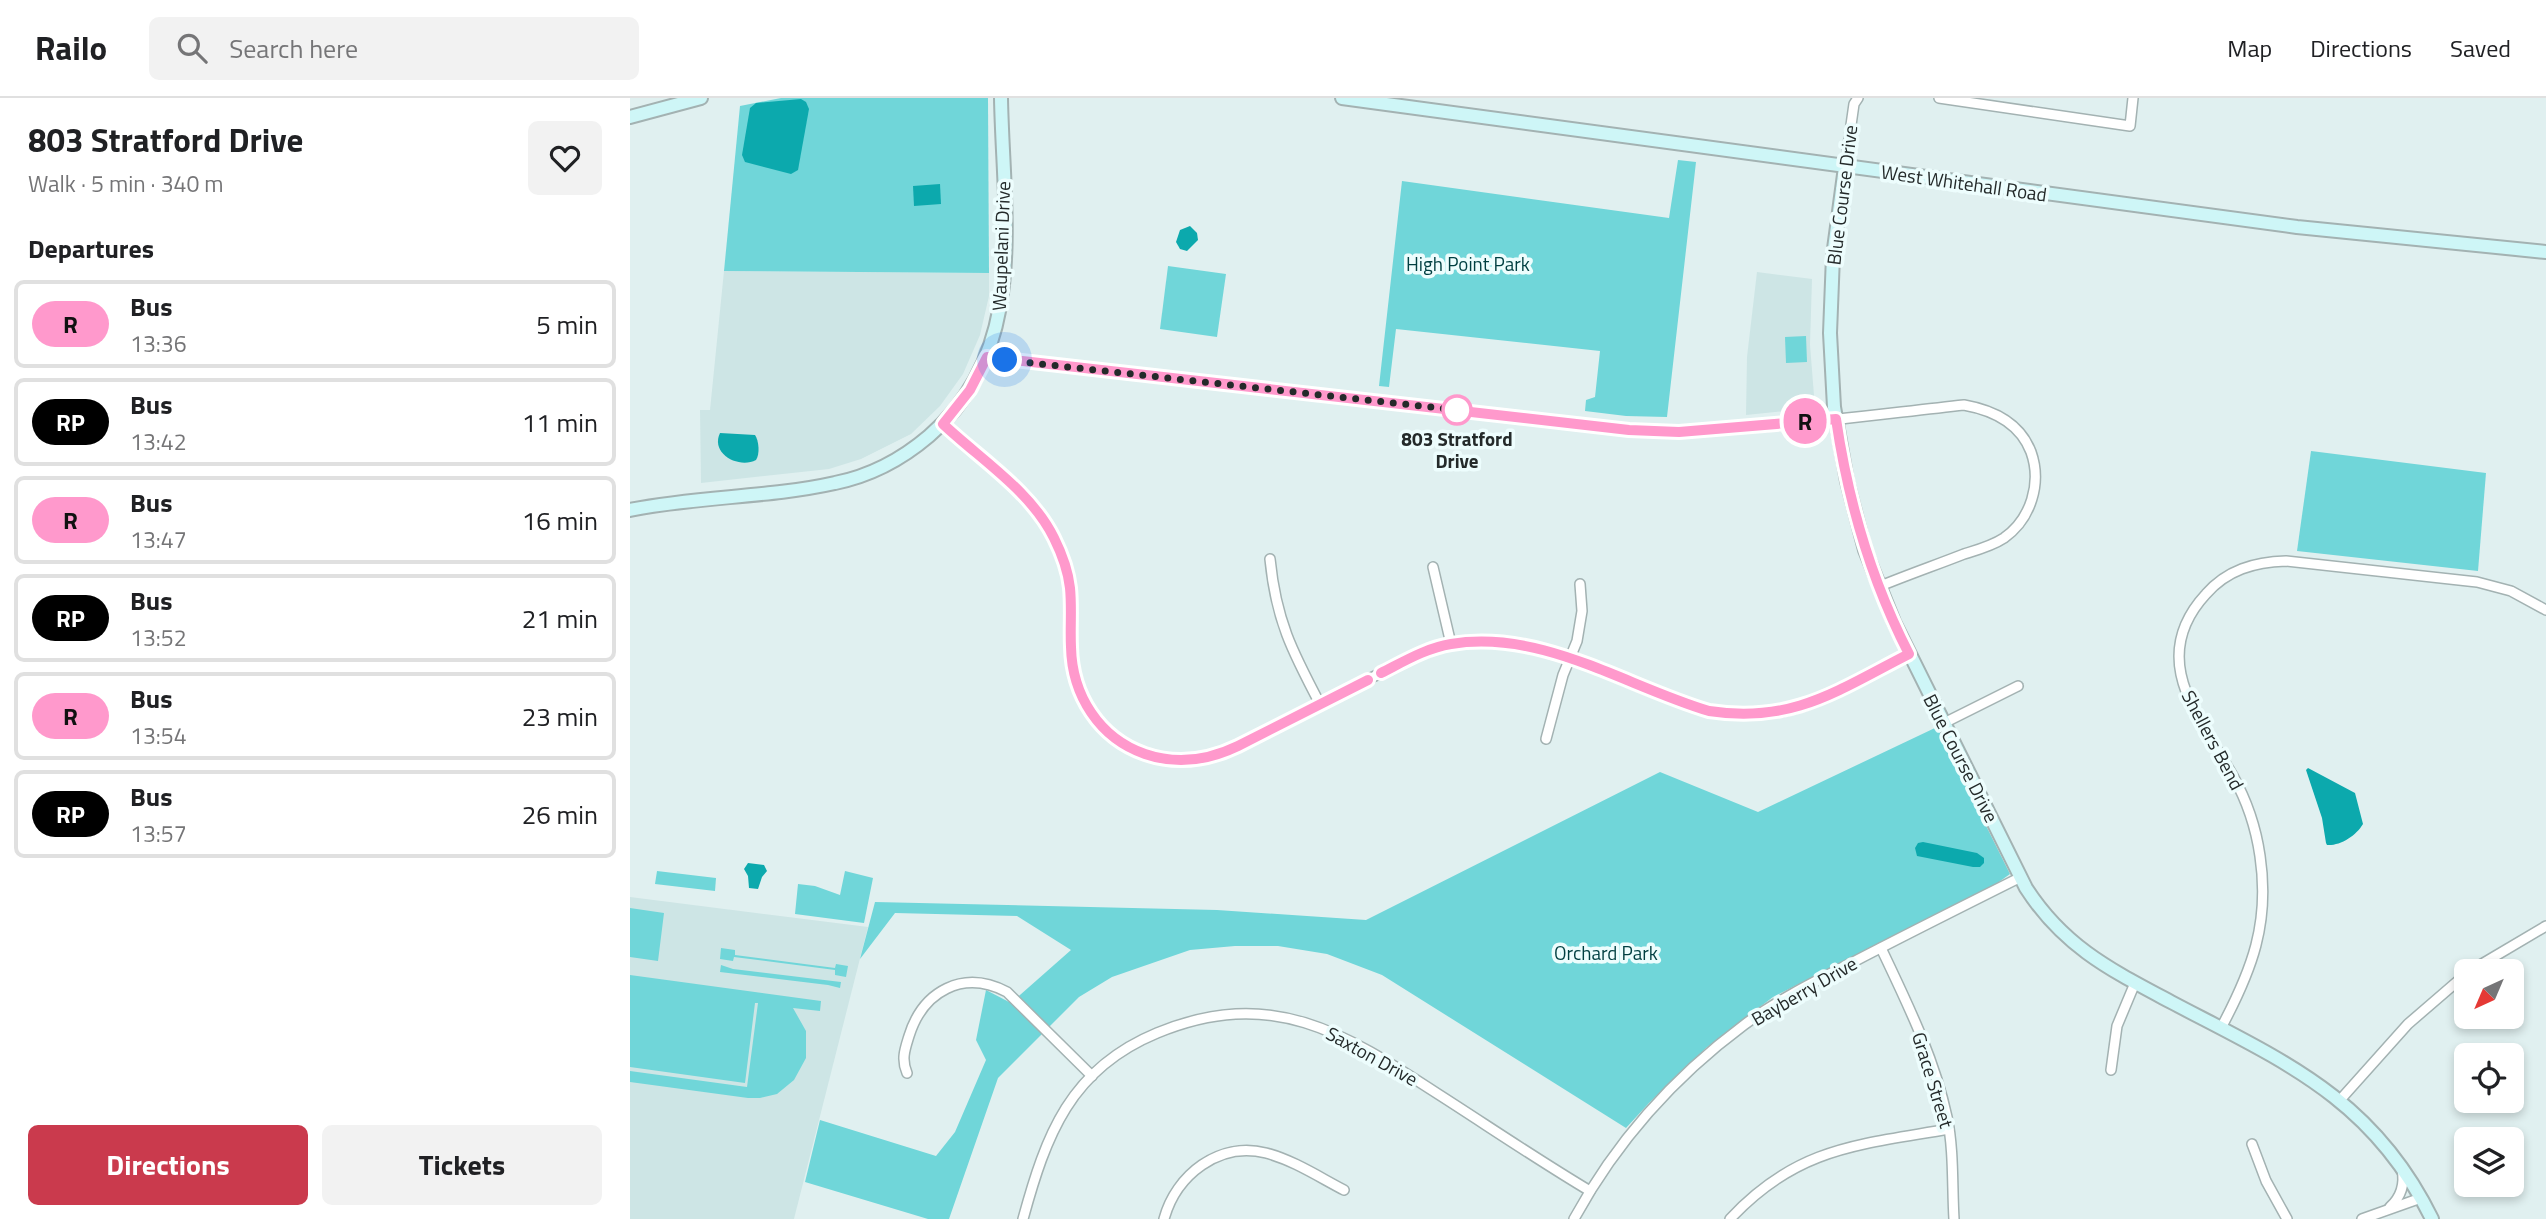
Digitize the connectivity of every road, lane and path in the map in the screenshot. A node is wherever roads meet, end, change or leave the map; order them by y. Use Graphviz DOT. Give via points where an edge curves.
graph roads {
  1 [pos="701,98"];
  2 [pos="1001,98"];
  3 [pos="1348,98"];
  4 [pos="1940,98"];
  5 [pos="2133,98"];
  6 [pos="1958,99"];
  7 [pos="1855,100"];
  8 [pos="630,117"];
  9 [pos="1845,167"];
  10 [pos="2546,252"];
  11 [pos="987,357"];
  12 [pos="1836,419"];
  13 [pos="943,424"];
  14 [pos="630,510"];
  15 [pos="1270,559"];
  16 [pos="1433,567"];
  17 [pos="1580,584"];
  18 [pos="1878,587"];
  19 [pos="2546,610"];
  20 [pos="1448,645"];
  21 [pos="1909,654"];
  22 [pos="1571,659"];
  23 [pos="2018,686"];
  24 [pos="1320,704"];
  25 [pos="1944,723"];
  26 [pos="1546,739"];
  27 [pos="2021,877"];
  28 [pos="2546,926"];
  29 [pos="1881,948"];
  30 [pos="2491,959"];
  31 [pos="2135,983"];
  32 [pos="2454,985"];
  33 [pos="2221,1028"];
  34 [pos="2111,1070"];
  35 [pos="907,1073"];
  36 [pos="1092,1076"];
  37 [pos="2340,1100"];
  38 [pos="1949,1129"];
  39 [pos="2252,1144"];
  40 [pos="2402,1167"];
  41 [pos="1344,1190"];
  42 [pos="1590,1191"];
  43 [pos="2421,1198"];
  44 [pos="2389,1208"];
  45 [pos="1023,1219"];
  46 [pos="1164,1219"];
  47 [pos="1574,1219"];
  48 [pos="1730,1219"];
  49 [pos="1954,1219"];
  50 [pos="2287,1219"];
  51 [pos="2362,1219"];
  52 [pos="2432,1219"];
  1 -- 8 [label="main road"];
  2 -- 11 [label="main road, Waupelani Drive" via="1004,287"];
  3 -- 9 [label="main road, West Whitehall Road"];
  4 -- 6 [label="street"];
  5 -- 6 [label="street" via="2130,126"];
  7 -- 9 [label="street, Blue Course Drive"];
  9 -- 10 [label="main road, West Whitehall Road" via="2297,226"];
  9 -- 12 [label="main road, Blue Course Drive" via="1830,294"];
  11 -- 12 [label="street" via="1629,430 1679,432"];
  11 -- 13 [label="main road, Waupelani Drive" via="970,390"];
  12 -- 18 [label="main road, Blue Course Drive" via="1847,481"];
  12 -- 18 [label="street" via="1964,405 1982,408 2014,426 2031,453 2032,501 2017,527 1992,544"];
  13 -- 14 [label="main road, Waupelani Drive" via="898,459 845,481"];
  13 -- 24 [label="street" via="1029,501 1052,534 1067,569 1071,649 1079,691 1095,719 1115,738 1154,757 1202,759 1219,755"];
  15 -- 24 [label="street" via="1281,621"];
  16 -- 20 [label="street"];
  17 -- 22 [label="street" via="1581,620"];
  18 -- 21 [label="main road, Blue Course Drive"];
  19 -- 33 [label="street, Shellers Bend" via="2511,592 2476,582 2286,561 2238,570 2202,599 2183,637 2182,684 2245,800 2263,886 2250,970"];
  20 -- 22 [label="street" via="1498,641"];
  20 -- 24 [label="street"];
  21 -- 22 [label="street" via="1807,705 1733,715 1690,706"];
  21 -- 25 [label="main road, Blue Course Drive"];
  22 -- 26 [label="street"];
  23 -- 25 [label="street"];
  25 -- 27 [label="main road, Blue Course Drive"];
  27 -- 29 [label="street, Bayberry Drive"];
  27 -- 31 [label="main road, Blue Course Drive" via="2039,908 2067,939"];
  28 -- 30 [label="street"];
  29 -- 38 [label="street, Grace Street" via="1931,1060"];
  29 -- 42 [label="street, Bayberry Drive" via="1786,996 1715,1048 1632,1132"];
  31 -- 33 [label="main road, Blue Course Drive"];
  31 -- 34 [label="street" via="2117,1026"];
  32 -- 37 [label="street" via="2408,1024"];
  33 -- 37 [label="main road, Blue Course Drive" via="2302,1072"];
  35 -- 36 [label="street" via="904,1052 921,1008 946,988 971,982 1007,992"];
  36 -- 42 [label="street, Saxton Drive" via="1146,1037 1198,1019 1237,1013 1301,1020 1353,1040"];
  36 -- 45 [label="street, Saxton Drive" via="1052,1130"];
  37 -- 40 [label="main road, Blue Course Drive"];
  38 -- 48 [label="street" via="1819,1156 1770,1183"];
  38 -- 49 [label="street, Grace Street"];
  39 -- 50 [label="street"];
  40 -- 43 [label="main road, Blue Course Drive"];
  40 -- 44 [label="street" via="2403,1186"];
  41 -- 46 [label="street" via="1267,1153 1234,1152 1212,1158 1182,1182"];
  42 -- 47 [label="street, Bayberry Drive"];
  43 -- 44 [label="street"];
  43 -- 52 [label="main road, Blue Course Drive"];
  44 -- 51 [label="street"];
}
